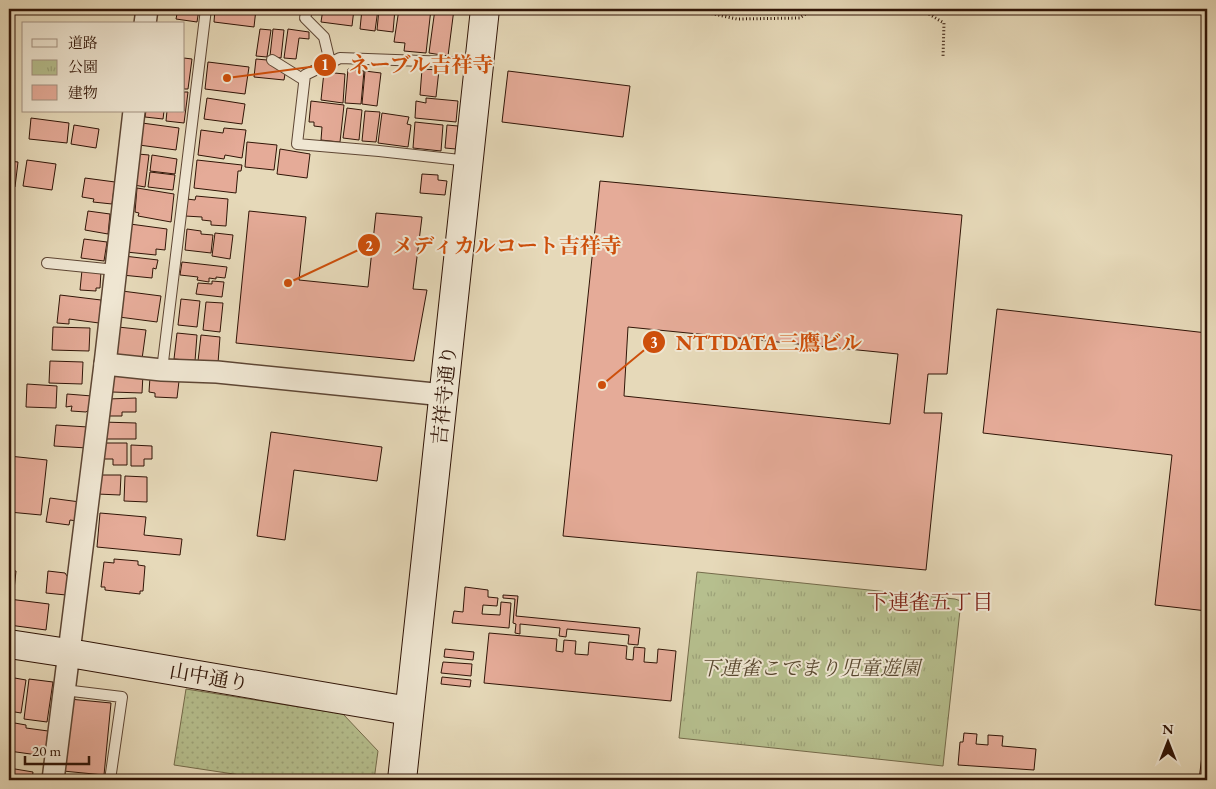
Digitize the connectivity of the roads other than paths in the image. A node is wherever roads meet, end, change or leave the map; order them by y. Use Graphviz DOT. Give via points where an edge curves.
graph roads {
  1 [pos="147,9"];
  2 [pos="206,9"];
  3 [pos="485,9"];
  4 [pos="307,10"];
  5 [pos="145,22"];
  6 [pos="272,60"];
  7 [pos="330,62"];
  8 [pos="480,63"];
  9 [pos="304,80"];
  10 [pos="134,112"];
  11 [pos="469,161"];
  12 [pos="47,262"];
  13 [pos="116,270"];
  14 [pos="106,364"];
  15 [pos="162,370"];
  16 [pos="444,395"];
  17 [pos="9,644"];
  18 [pos="70,654"];
  19 [pos="64,690"];
  20 [pos="409,711"];
  21 [pos="53,780"];
  22 [pos="110,780"];
  23 [pos="402,780"];
  1 -- 5 [label="street"];
  2 -- 15 [label="lane"];
  3 -- 8 [label="main road, 吉祥寺通り"];
  4 -- 7 [label="lane" via="306,18 324,37"];
  6 -- 9 [label="lane"];
  7 -- 8 [label="lane" via="340,58"];
  7 -- 9 [label="lane" via="305,75"];
  8 -- 11 [label="main road, 吉祥寺通り"];
  9 -- 11 [label="lane" via="297,144"];
  10 -- 13 [label="street"];
  11 -- 16 [label="main road, 吉祥寺通り"];
  12 -- 13 [label="lane"];
  13 -- 14 [label="street"];
  14 -- 15 [label="street"];
  14 -- 18 [label="street"];
  15 -- 16 [label="street" via="217,372"];
  16 -- 20 [label="main road, 吉祥寺通り"];
  17 -- 18 [label="main road, 山中通り"];
  18 -- 19 [label="street"];
  18 -- 20 [label="main road, 山中通り"];
  19 -- 21 [label="street"];
  19 -- 22 [label="lane" via="122,697"];
  20 -- 23 [label="main road, 吉祥寺通り"];
}
